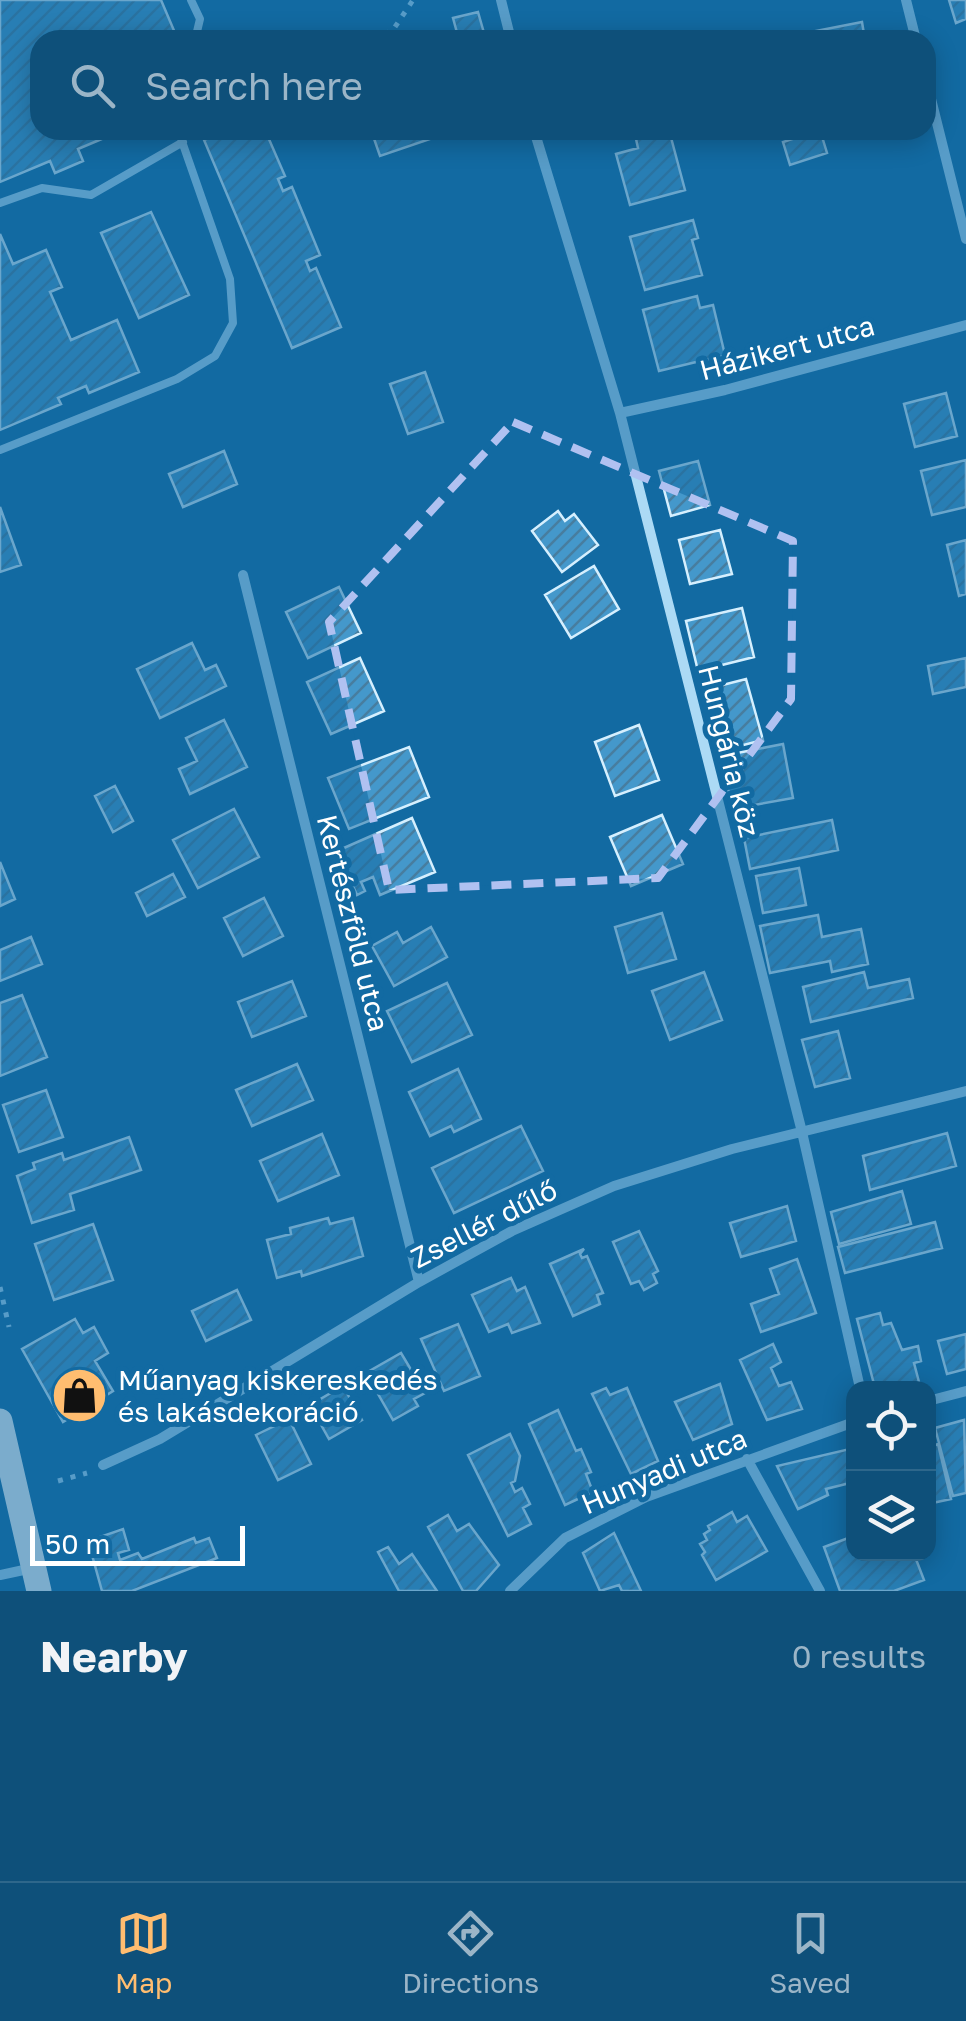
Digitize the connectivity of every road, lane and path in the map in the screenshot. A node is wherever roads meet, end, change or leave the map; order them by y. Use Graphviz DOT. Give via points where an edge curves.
graph roads {
  1 [pos="190,0"];
  2 [pos="412,0"];
  3 [pos="501,0"];
  4 [pos="906,0"];
  5 [pos="197,30"];
  6 [pos="392,30"];
  7 [pos="508,30"];
  8 [pos="914,30"];
  9 [pos="936,119"];
  10 [pos="537,140"];
  11 [pos="182,142"];
  12 [pos="0,203"];
  13 [pos="966,239"];
  14 [pos="966,325"];
  15 [pos="620,412"];
  16 [pos="0,450"];
  17 [pos="243,576"];
  18 [pos="966,1091"];
  19 [pos="802,1132"];
  20 [pos="419,1282"];
  21 [pos="0,1287"];
  22 [pos="9,1327"];
  23 [pos="858,1381"];
  24 [pos="966,1391"];
  25 [pos="936,1399"];
  26 [pos="0,1421"];
  27 [pos="846,1425"];
  28 [pos="748,1459"];
  29 [pos="103,1465"];
  30 [pos="58,1481"];
  31 [pos="0,1575"];
  32 [pos="36,1580"];
  33 [pos="510,1591"];
  34 [pos="820,1591"];
  1 -- 5 [label="lane" via="200,19"];
  2 -- 6 [label="path"];
  3 -- 7 [label="street"];
  4 -- 8 [label="street"];
  9 -- 13 [label="street"];
  10 -- 15 [label="street, Hungária köz"];
  11 -- 12 [label="lane" via="91,195 42,188"];
  11 -- 16 [label="lane" via="230,279 233,323 214,356 177,379"];
  14 -- 15 [label="street, Házikert utca"];
  15 -- 19 [label="street, Hungária köz"];
  17 -- 20 [label="street, Kertészföld utca"];
  18 -- 19 [label="street, Zsellér dűlő"];
  19 -- 20 [label="street, Zsellér dűlő" via="614,1186"];
  19 -- 23 [label="street, Hungária köz"];
  20 -- 29 [label="street, Zsellér dűlő" via="160,1439"];
  21 -- 22 [label="path"];
  24 -- 25 [label="street"];
  26 -- 32 [label="main road"];
  27 -- 28 [label="street, Hunyadi utca"];
  28 -- 33 [label="street, Hunyadi utca" via="646,1497 565,1538"];
  28 -- 34 [label="street"];
  29 -- 30 [label="path"];
  31 -- 32 [label="street"];
}
